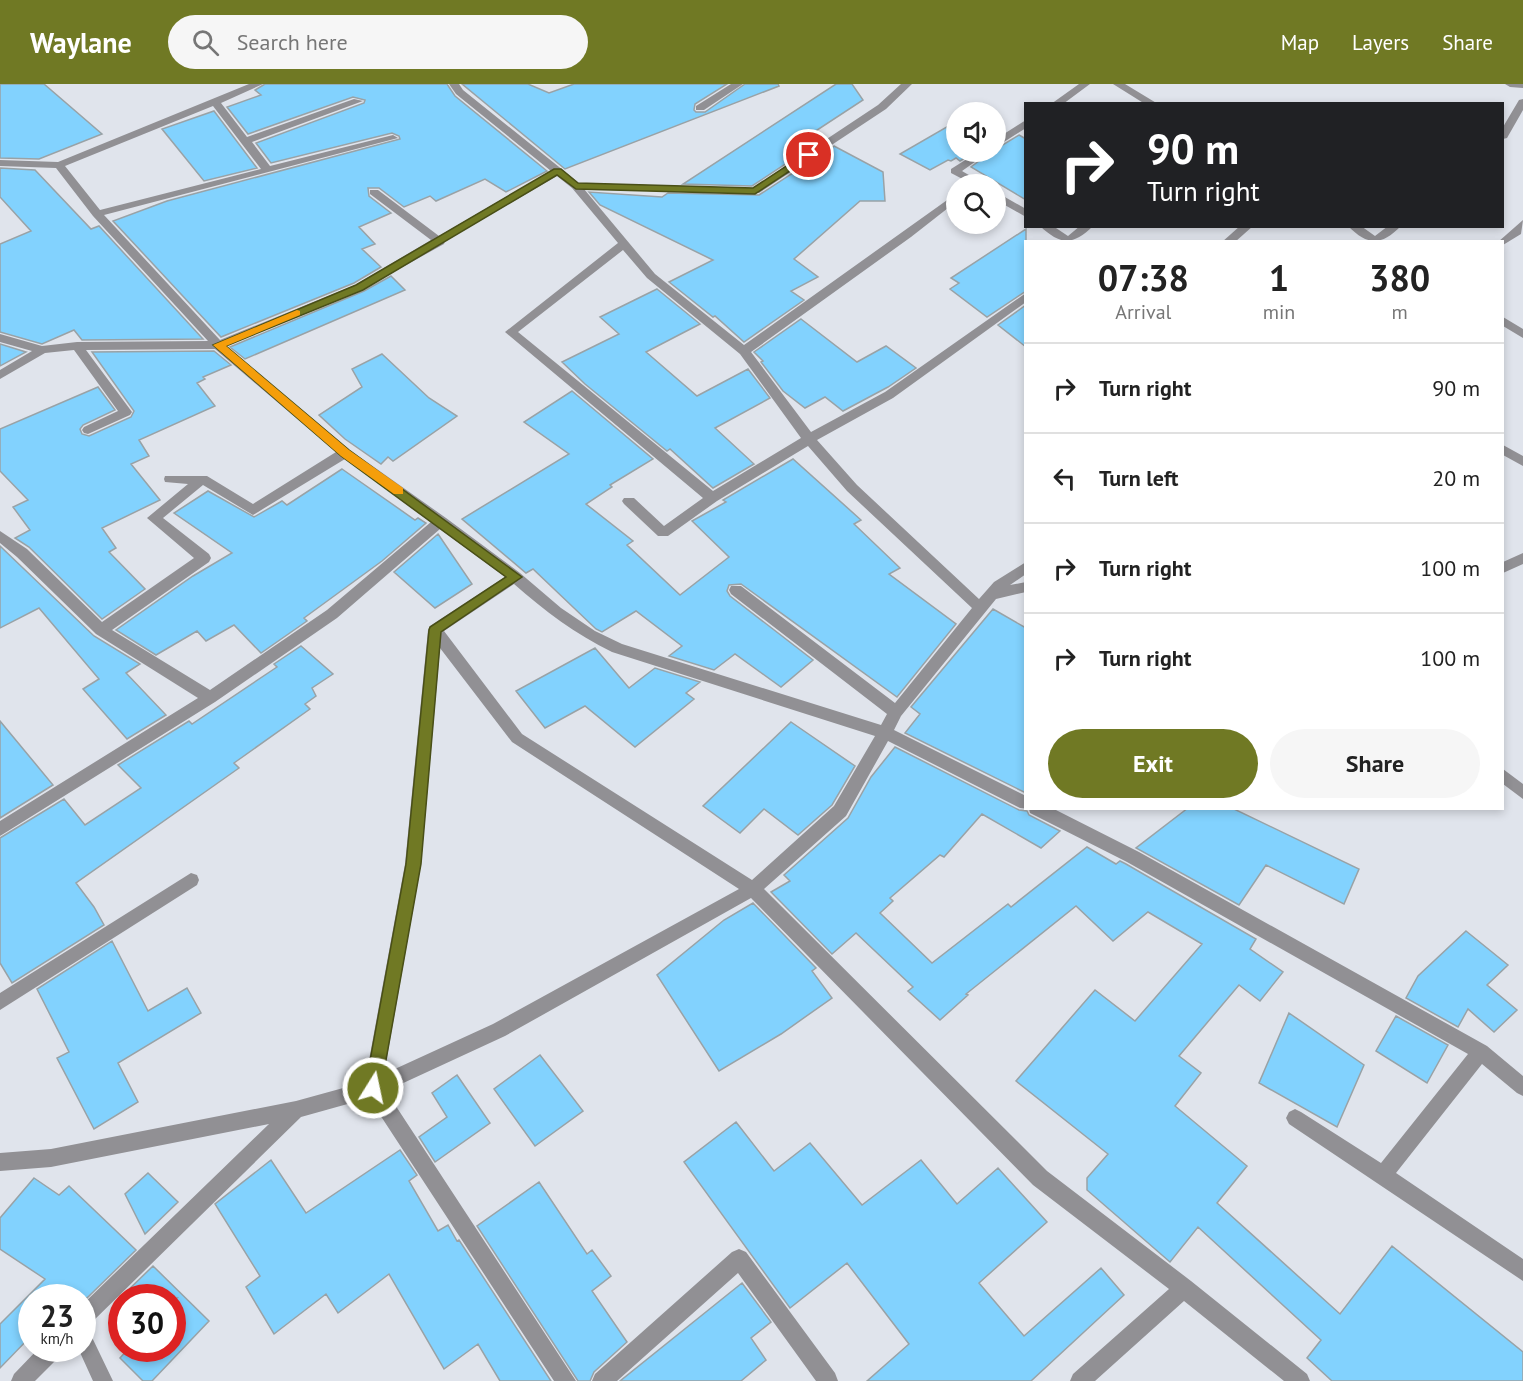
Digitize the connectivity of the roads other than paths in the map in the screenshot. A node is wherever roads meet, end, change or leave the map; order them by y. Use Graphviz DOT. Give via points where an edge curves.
graph roads {
  1 [pos="258,84"];
  2 [pos="738,84"];
  3 [pos="908,84"];
  4 [pos="1085,84"];
  5 [pos="1118,84"];
  6 [pos="1510,84"];
  7 [pos="1523,85"];
  8 [pos="460,88"];
  9 [pos="358,101"];
  10 [pos="215,102"];
  11 [pos="1059,102"];
  12 [pos="1150,102"];
  13 [pos="1523,102"];
  14 [pos="700,108"];
  15 [pos="1024,124"];
  16 [pos="1504,134"];
  17 [pos="1006,137"];
  18 [pos="393,138"];
  19 [pos="246,141"];
  20 [pos="969,162"];
  21 [pos="0,163"];
  22 [pos="59,165"];
  23 [pos="267,169"];
  24 [pos="558,171"];
  25 [pos="960,174"];
  26 [pos="576,186"];
  27 [pos="374,192"];
  28 [pos="1006,201"];
  29 [pos="946,205"];
  30 [pos="1024,213"];
  31 [pos="97,214"];
  32 [pos="1523,223"];
  33 [pos="1048,228"];
  34 [pos="1085,228"];
  35 [pos="1245,228"];
  36 [pos="1356,228"];
  37 [pos="1393,228"];
  38 [pos="1066,240"];
  39 [pos="1069,240"];
  40 [pos="1230,240"];
  41 [pos="1374,240"];
  42 [pos="1377,240"];
  43 [pos="1504,241"];
  44 [pos="440,242"];
  45 [pos="623,245"];
  46 [pos="1024,298"];
  47 [pos="0,338"];
  48 [pos="218,345"];
  49 [pos="77,346"];
  50 [pos="42,350"];
  51 [pos="744,351"];
  52 [pos="0,375"];
  53 [pos="88,430"];
  54 [pos="809,439"];
  55 [pos="345,453"];
  56 [pos="170,479"];
  57 [pos="202,479"];
  58 [pos="712,498"];
  59 [pos="629,501"];
  60 [pos="441,521"];
  61 [pos="0,536"];
  62 [pos="1523,558"];
  63 [pos="1024,568"];
  64 [pos="1504,568"];
  65 [pos="516,577"];
  66 [pos="1024,587"];
  67 [pos="736,590"];
  68 [pos="994,594"];
  69 [pos="980,608"];
  70 [pos="101,630"];
  71 [pos="435,630"];
  72 [pos="210,698"];
  73 [pos="896,712"];
  74 [pos="886,733"];
  75 [pos="1504,776"];
  76 [pos="1523,793"];
  77 [pos="1024,802"];
  78 [pos="1040,810"];
  79 [pos="0,829"];
  80 [pos="191,880"];
  81 [pos="753,889"];
  82 [pos="0,1002"];
  83 [pos="1481,1052"];
  84 [pos="1523,1087"];
  85 [pos="373,1088"];
  86 [pos="296,1110"];
  87 [pos="1295,1118"];
  88 [pos="0,1162"];
  89 [pos="1383,1175"];
  90 [pos="1523,1271"];
  91 [pos="1184,1288"];
  92 [pos="96,1305"];
  93 [pos="40,1362"];
  94 [pos="94,1362"];
  95 [pos="828,1380"];
  96 [pos="21,1381"];
  97 [pos="103,1381"];
  98 [pos="566,1381"];
  99 [pos="602,1381"];
  100 [pos="1080,1381"];
  101 [pos="1300,1381"];
  1 -- 10 [label="street"];
  2 -- 14 [label="street"];
  3 -- 26 [label="street" via="882,107 755,191"];
  4 -- 11 [label="street"];
  5 -- 12 [label="street"];
  6 -- 7 [label="street"];
  8 -- 24 [label="street"];
  9 -- 19 [label="street"];
  10 -- 19 [label="street"];
  10 -- 22 [label="street"];
  13 -- 16 [label="street"];
  15 -- 17 [label="street"];
  18 -- 23 [label="street"];
  19 -- 23 [label="street"];
  20 -- 25 [label="street" via="955,171"];
  21 -- 22 [label="street"];
  22 -- 31 [label="street"];
  23 -- 31 [label="street"];
  24 -- 26 [label="street"];
  24 -- 44 [label="street"];
  26 -- 45 [label="street"];
  27 -- 44 [label="street"];
  28 -- 30 [label="street"];
  29 -- 51 [label="street"];
  31 -- 48 [label="street"];
  32 -- 43 [label="street"];
  33 -- 38 [label="street"];
  34 -- 39 [label="street"];
  35 -- 40 [label="street"];
  36 -- 41 [label="street"];
  37 -- 42 [label="street"];
  44 -- 48 [label="street" via="359,287"];
  45 -- 51 [label="street" via="651,276"];
  45 -- 58 [label="street" via="511,332"];
  46 -- 54 [label="street" via="889,395"];
  47 -- 50 [label="street"];
  48 -- 49 [label="street"];
  48 -- 55 [label="street"];
  49 -- 50 [label="street"];
  49 -- 53 [label="street" via="126,412"];
  50 -- 52 [label="street"];
  51 -- 54 [label="street"];
  54 -- 58 [label="street"];
  54 -- 69 [label="street" via="852,488"];
  55 -- 57 [label="street" via="253,510"];
  55 -- 60 [label="street"];
  56 -- 57 [label="street"];
  57 -- 70 [label="street" via="154,518 204,558"];
  58 -- 59 [label="street" via="663,533"];
  60 -- 65 [label="street"];
  60 -- 72 [label="street" via="332,614"];
  61 -- 70 [label="street" via="22,552"];
  62 -- 64 [label="street"];
  63 -- 68 [label="street"];
  65 -- 71 [label="street"];
  65 -- 74 [label="street" via="556,612 617,648"];
  66 -- 68 [label="street"];
  67 -- 73 [label="street"];
  68 -- 69 [label="street"];
  69 -- 73 [label="street"];
  70 -- 72 [label="street"];
  71 -- 81 [label="street" via="517,738"];
  71 -- 85 [label="street" via="413,864"];
  72 -- 79 [label="street"];
  73 -- 74 [label="street"];
  74 -- 77 [label="street"];
  74 -- 81 [label="street" via="840,811"];
  75 -- 76 [label="street"];
  78 -- 83 [label="street" via="1133,857"];
  80 -- 82 [label="street"];
  81 -- 85 [label="street" via="499,1030"];
  81 -- 91 [label="street" via="1040,1178"];
  83 -- 84 [label="street"];
  83 -- 89 [label="street"];
  85 -- 86 [label="street"];
  85 -- 98 [label="street"];
  86 -- 88 [label="street" via="51,1158"];
  86 -- 92 [label="street"];
  87 -- 89 [label="street"];
  89 -- 90 [label="street"];
  91 -- 100 [label="street"];
  91 -- 101 [label="street"];
  93 -- 96 [label="street"];
  94 -- 97 [label="street"];
  95 -- 99 [label="street" via="739,1259"];
}
